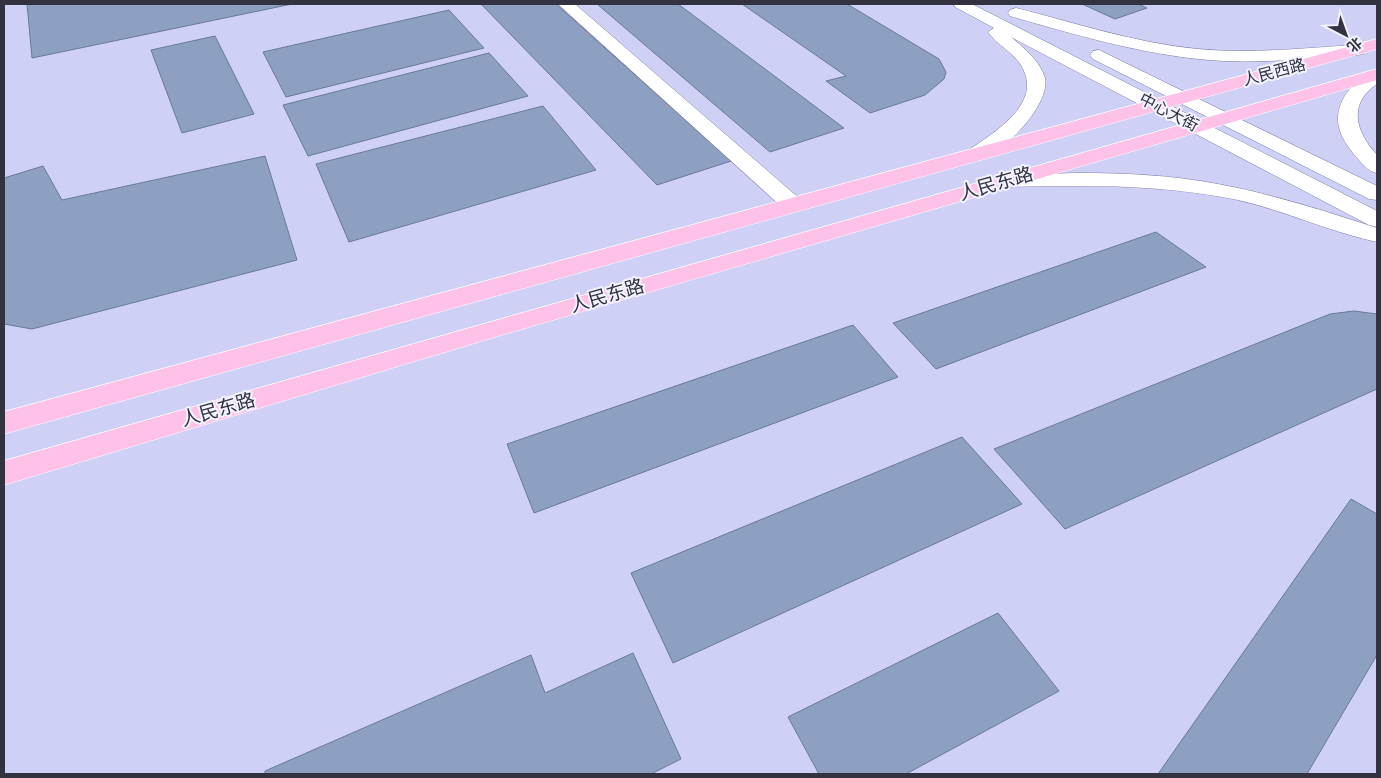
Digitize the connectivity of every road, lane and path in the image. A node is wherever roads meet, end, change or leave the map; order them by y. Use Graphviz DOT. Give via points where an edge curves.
graph roads {
  1 [pos="566,4"];
  2 [pos="998,4"];
  3 [pos="964,6"];
  4 [pos="1016,13"];
  5 [pos="1377,44"];
  6 [pos="1356,50"];
  7 [pos="1377,75"];
  8 [pos="1170,101"];
  9 [pos="1211,122"];
  10 [pos="977,153"];
  11 [pos="1377,167"];
  12 [pos="1006,181"];
  13 [pos="1377,194"];
  14 [pos="792,204"];
  15 [pos="1377,220"];
  16 [pos="1377,235"];
  17 [pos="4,423"];
  18 [pos="4,474"];
  1 -- 14 [label="main road"];
  2 -- 4 [label="main road, 中心大街"];
  3 -- 8 [label="main road, 中心大街"];
  3 -- 10 [label="main road" via="1015,48 1030,65 1037,82 1034,98 1024,116"];
  4 -- 6 [label="main road" via="1109,38 1186,53 1243,56"];
  4 -- 8 [label="main road, 中心大街"];
  5 -- 6 [label="main road, 人民西路"];
  6 -- 8 [label="main road, 人民西路"];
  7 -- 9 [label="main road, 人民西路"];
  7 -- 11 [label="main road" via="1360,87 1349,107 1348,126 1356,144"];
  8 -- 9 [label="main road, 中心大街"];
  8 -- 9 [label="main road, 中心大街"];
  8 -- 10 [label="main road, 人民东路"];
  9 -- 12 [label="main road, 人民东路"];
  9 -- 13 [label="main road, 中心大街"];
  9 -- 15 [label="main road, 中心大街"];
  10 -- 14 [label="main road, 人民东路"];
  12 -- 16 [label="main road" via="1136,180 1193,186 1239,194"];
  12 -- 18 [label="main road, 人民东路"];
  14 -- 17 [label="main road, 人民东路"];
}
